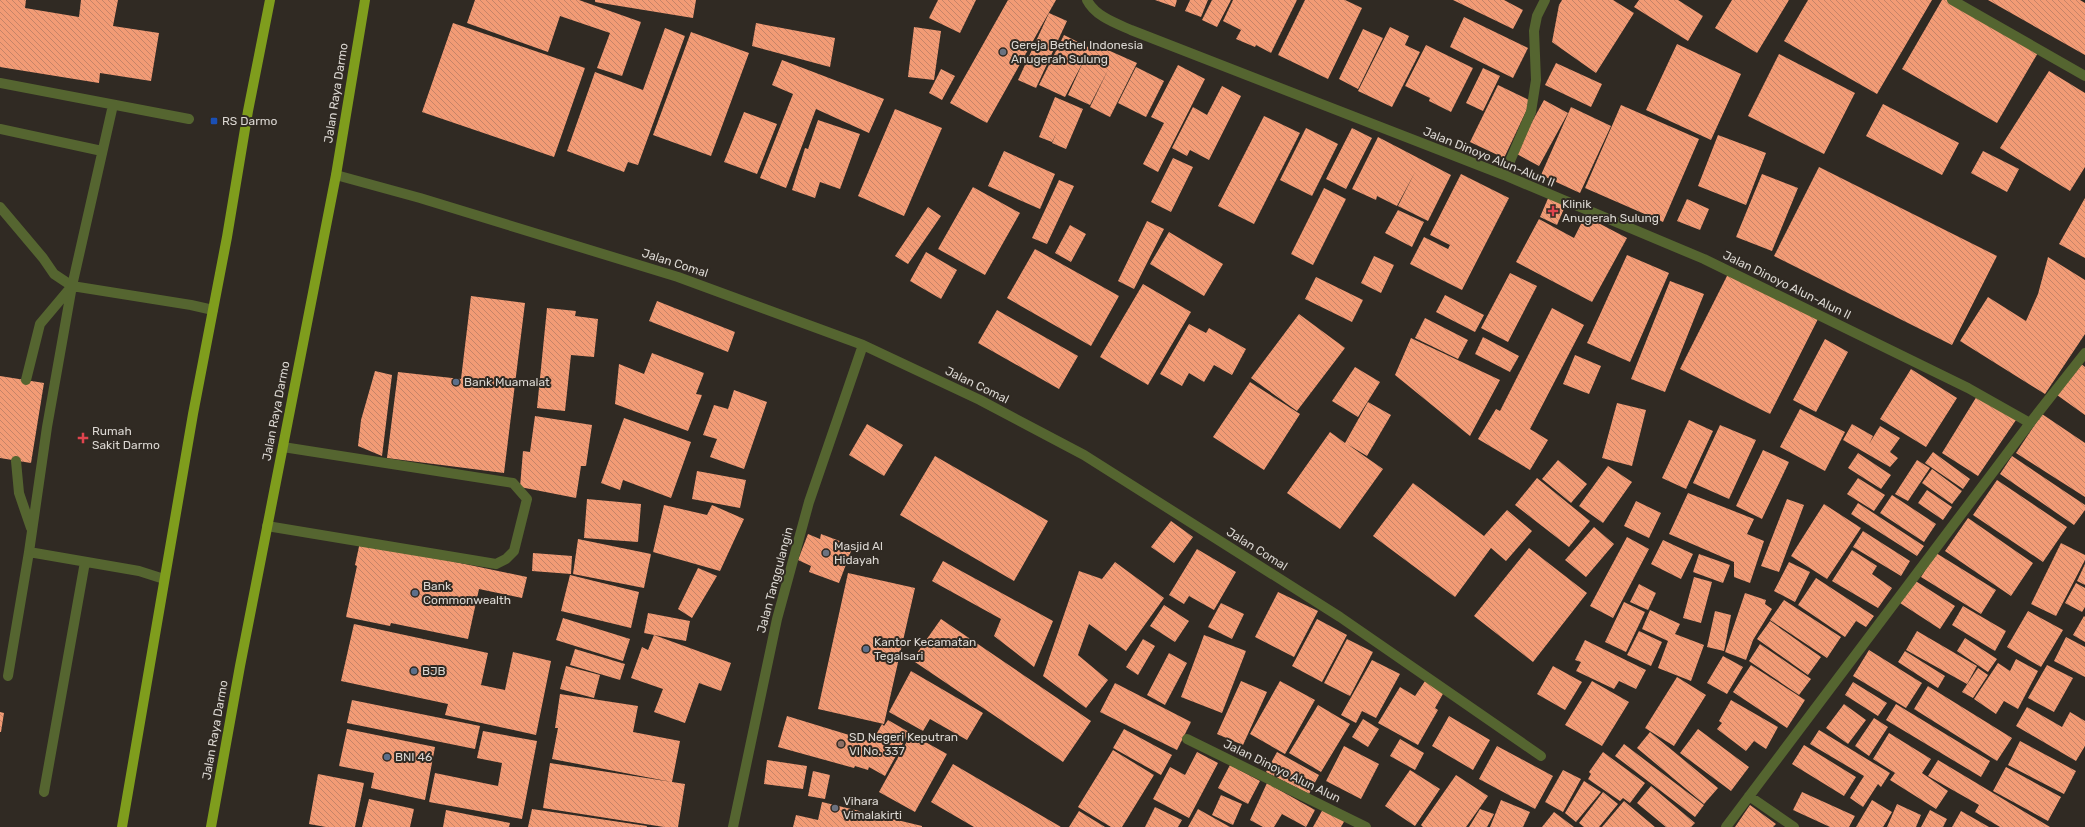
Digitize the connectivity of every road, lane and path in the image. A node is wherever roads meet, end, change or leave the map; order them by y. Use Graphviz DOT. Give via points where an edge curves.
graph roads {
  1 [pos="270,0"];
  2 [pos="365,0"];
  3 [pos="1087,0"];
  4 [pos="1545,0"];
  5 [pos="1952,0"];
  6 [pos="2085,76"];
  7 [pos="0,83"];
  8 [pos="114,105"];
  9 [pos="188,119"];
  10 [pos="0,129"];
  11 [pos="102,150"];
  12 [pos="336,175"];
  13 [pos="1504,175"];
  14 [pos="0,207"];
  15 [pos="72,286"];
  16 [pos="213,310"];
  17 [pos="863,345"];
  18 [pos="2085,353"];
  19 [pos="26,380"];
  20 [pos="2030,423"];
  21 [pos="283,447"];
  22 [pos="16,461"];
  23 [pos="267,526"];
  24 [pos="31,530"];
  25 [pos="29,552"];
  26 [pos="85,562"];
  27 [pos="164,579"];
  28 [pos="8,676"];
  29 [pos="1187,739"];
  30 [pos="1540,756"];
  31 [pos="44,792"];
  32 [pos="1749,796"];
  33 [pos="122,827"];
  34 [pos="211,827"];
  35 [pos="733,827"];
  36 [pos="1366,827"];
  37 [pos="1726,827"];
  38 [pos="1794,827"];
  1 -- 16 [label="main road"];
  2 -- 12 [label="main road, Jalan Raya Darmo"];
  3 -- 13 [label="street, Jalan Dinoyo Alun-Alun II" via="1102,16 1130,30"];
  4 -- 13 [label="street" via="1537,16 1534,31 1536,80 1531,112"];
  5 -- 6 [label="street"];
  7 -- 8 [label="street"];
  8 -- 9 [label="street"];
  8 -- 11 [label="street"];
  10 -- 11 [label="street"];
  11 -- 15 [label="street"];
  12 -- 17 [label="street, Jalan Comal" via="678,276"];
  12 -- 21 [label="main road, Jalan Raya Darmo"];
  13 -- 20 [label="street, Jalan Dinoyo Alun-Alun II" via="1704,259 1968,388"];
  14 -- 15 [label="street" via="54,274"];
  15 -- 16 [label="street"];
  15 -- 19 [label="street" via="40,324"];
  15 -- 24 [label="street"];
  16 -- 27 [label="main road"];
  17 -- 30 [label="street, Jalan Comal" via="980,400 1084,455 1340,617"];
  17 -- 35 [label="street, Jalan Tanggulangin" via="809,502 777,619"];
  18 -- 20 [label="street"];
  20 -- 32 [label="street"];
  21 -- 23 [label="main road, Jalan Raya Darmo"];
  21 -- 23 [label="street" via="513,483 527,499 514,551 496,564"];
  22 -- 24 [label="street" via="19,493"];
  23 -- 34 [label="main road, Jalan Raya Darmo"];
  24 -- 25 [label="street"];
  25 -- 26 [label="street"];
  25 -- 28 [label="street"];
  26 -- 27 [label="street" via="139,571"];
  26 -- 31 [label="street"];
  27 -- 33 [label="main road"];
  29 -- 36 [label="street, Jalan Dinoyo Alun Alun"];
  32 -- 37 [label="street"];
  32 -- 38 [label="street"];
}
